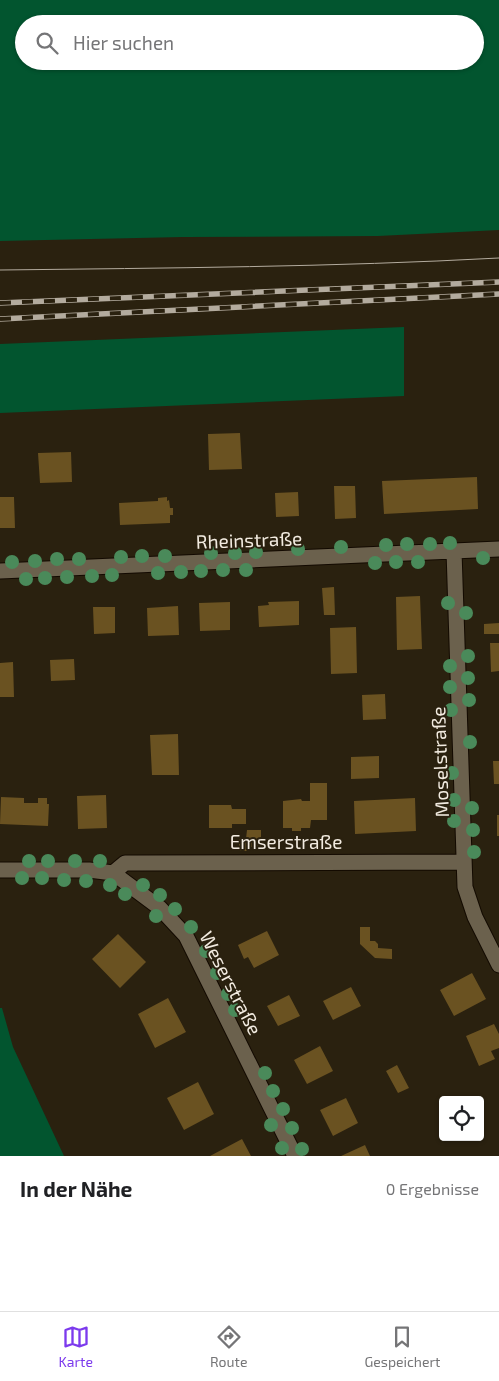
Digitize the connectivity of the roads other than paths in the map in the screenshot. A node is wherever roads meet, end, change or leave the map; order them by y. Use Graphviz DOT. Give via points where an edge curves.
graph roads {
  1 [pos="499,549"];
  2 [pos="454,551"];
  3 [pos="0,570"];
  4 [pos="463,862"];
  5 [pos="0,870"];
  6 [pos="113,873"];
  7 [pos="499,965"];
  8 [pos="294,1156"];
  1 -- 2 [label="street, Rheinstraße"];
  2 -- 3 [label="street, Rheinstraße"];
  2 -- 4 [label="street, Moselstraße"];
  4 -- 6 [label="street, Emserstraße" via="125,863"];
  4 -- 7 [label="street, Moselstraße" via="469,902"];
  5 -- 6 [label="street, Weserstraße"];
  6 -- 8 [label="street, Weserstraße" via="160,908 186,936"];
}
